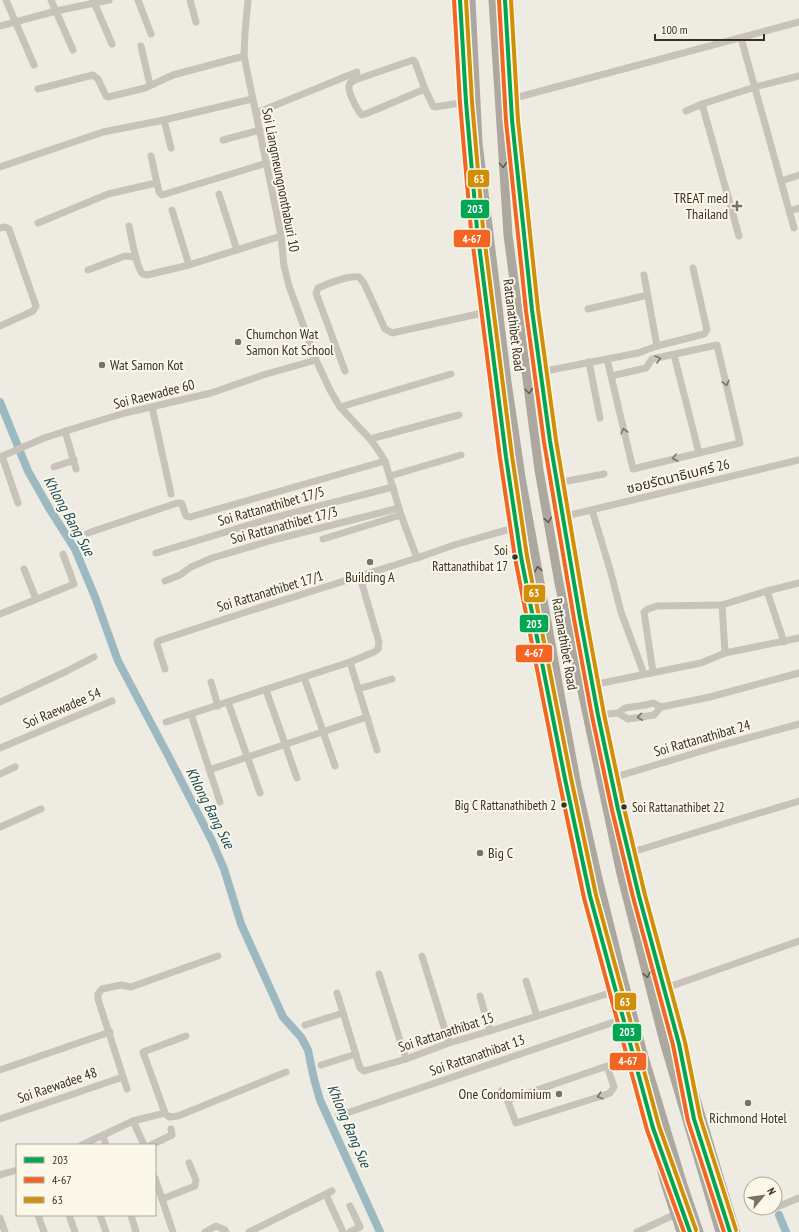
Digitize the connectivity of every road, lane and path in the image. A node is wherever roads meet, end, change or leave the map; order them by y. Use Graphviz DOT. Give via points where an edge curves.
graph roads {
  1 [pos="6,0"];
  2 [pos="51,0"];
  3 [pos="109,0"];
  4 [pos="138,0"];
  5 [pos="190,0"];
  6 [pos="248,0"];
  7 [pos="460,0"];
  8 [pos="471,0"];
  9 [pos="493,0"];
  10 [pos="505,0"];
  11 [pos="93,2"];
  12 [pos="56,11"];
  13 [pos="15,22"];
  14 [pos="196,22"];
  15 [pos="799,22"];
  16 [pos="0,26"];
  17 [pos="151,34"];
  18 [pos="740,38"];
  19 [pos="112,44"];
  20 [pos="141,46"];
  21 [pos="73,50"];
  22 [pos="463,50"];
  23 [pos="244,56"];
  24 [pos="34,65"];
  25 [pos="357,72"];
  26 [pos="799,76"];
  27 [pos="150,85"];
  28 [pos="755,87"];
  29 [pos="38,89"];
  30 [pos="425,89"];
  31 [pos="252,99"];
  32 [pos="511,99"];
  33 [pos="466,102"];
  34 [pos="702,104"];
  35 [pos="686,111"];
  36 [pos="256,113"];
  37 [pos="164,120"];
  38 [pos="260,130"];
  39 [pos="223,140"];
  40 [pos="478,143"];
  41 [pos="171,148"];
  42 [pos="151,156"];
  43 [pos="267,163"];
  44 [pos="0,167"];
  45 [pos="799,175"];
  46 [pos="781,181"];
  47 [pos="156,182"];
  48 [pos="219,194"];
  49 [pos="799,208"];
  50 [pos="172,210"];
  51 [pos="789,211"];
  52 [pos="38,223"];
  53 [pos="129,226"];
  54 [pos="0,228"];
  55 [pos="794,228"];
  56 [pos="281,236"];
  57 [pos="739,236"];
  58 [pos="237,250"];
  59 [pos="136,257"];
  60 [pos="189,265"];
  61 [pos="693,268"];
  62 [pos="88,270"];
  63 [pos="644,275"];
  64 [pos="648,295"];
  65 [pos="588,309"];
  66 [pos="487,312"];
  67 [pos="0,326"];
  68 [pos="522,336"];
  69 [pos="657,346"];
  70 [pos="674,355"];
  71 [pos="607,358"];
  72 [pos="316,360"];
  73 [pos="589,362"];
  74 [pos="345,371"];
  75 [pos="540,372"];
  76 [pos="451,374"];
  77 [pos="611,376"];
  78 [pos="507,382"];
  79 [pos="544,401"];
  80 [pos="152,407"];
  81 [pos="340,407"];
  82 [pos="459,415"];
  83 [pos="600,418"];
  84 [pos="65,431"];
  85 [pos="370,439"];
  86 [pos="699,453"];
  87 [pos="1,456"];
  88 [pos="461,456"];
  89 [pos="506,456"];
  90 [pos="74,460"];
  91 [pos="799,460"];
  92 [pos="385,461"];
  93 [pos="54,467"];
  94 [pos="76,469"];
  95 [pos="604,474"];
  96 [pos="390,476"];
  97 [pos="557,483"];
  98 [pos="393,487"];
  99 [pos="171,494"];
  100 [pos="18,503"];
  101 [pos="592,510"];
  102 [pos="400,512"];
  103 [pos="562,517"];
  104 [pos="517,527"];
  105 [pos="88,533"];
  106 [pos="323,539"];
  107 [pos="156,553"];
  108 [pos="63,554"];
  109 [pos="417,558"];
  110 [pos="24,569"];
  111 [pos="360,577"];
  112 [pos="165,581"];
  113 [pos="799,583"];
  114 [pos="767,591"];
  115 [pos="36,599"];
  116 [pos="722,605"];
  117 [pos="0,614"];
  118 [pos="799,638"];
  119 [pos="784,642"];
  120 [pos="726,653"];
  121 [pos="94,657"];
  122 [pos="350,662"];
  123 [pos="165,669"];
  124 [pos="653,672"];
  125 [pos="644,674"];
  126 [pos="799,674"];
  127 [pos="304,677"];
  128 [pos="392,679"];
  129 [pos="211,682"];
  130 [pos="592,685"];
  131 [pos="358,689"];
  132 [pos="266,690"];
  133 [pos="112,701"];
  134 [pos="0,702"];
  135 [pos="228,702"];
  136 [pos="218,706"];
  137 [pos="661,707"];
  138 [pos="618,713"];
  139 [pos="191,714"];
  140 [pos="598,715"];
  141 [pos="367,717"];
  142 [pos="166,722"];
  143 [pos="799,724"];
  144 [pos="323,732"];
  145 [pos="285,744"];
  146 [pos="0,748"];
  147 [pos="378,750"];
  148 [pos="247,757"];
  149 [pos="335,766"];
  150 [pos="15,767"];
  151 [pos="209,770"];
  152 [pos="0,774"];
  153 [pos="296,778"];
  154 [pos="612,778"];
  155 [pos="260,793"];
  156 [pos="799,801"];
  157 [pos="220,802"];
  158 [pos="41,809"];
  159 [pos="0,827"];
  160 [pos="629,853"];
  161 [pos="799,941"];
  162 [pos="218,956"];
  163 [pos="422,956"];
  164 [pos="379,974"];
  165 [pos="526,981"];
  166 [pos="663,989"];
  167 [pos="616,991"];
  168 [pos="337,993"];
  169 [pos="480,996"];
  170 [pos="343,1013"];
  171 [pos="537,1016"];
  172 [pos="623,1019"];
  173 [pos="305,1025"];
  174 [pos="490,1031"];
  175 [pos="110,1032"];
  176 [pos="186,1036"];
  177 [pos="449,1043"];
  178 [pos="678,1044"];
  179 [pos="356,1054"];
  180 [pos="406,1059"];
  181 [pos="321,1065"];
  182 [pos="0,1070"];
  183 [pos="286,1072"];
  184 [pos="123,1077"];
  185 [pos="127,1089"];
  186 [pos="501,1091"];
  187 [pos="508,1100"];
  188 [pos="165,1113"];
  189 [pos="338,1116"];
  190 [pos="0,1119"];
  191 [pos="133,1121"];
  192 [pos="653,1128"];
  193 [pos="171,1129"];
  194 [pos="103,1136"];
  195 [pos="84,1144"];
  196 [pos="106,1144"];
  197 [pos="144,1144"];
  198 [pos="154,1144"];
  199 [pos="189,1163"];
  200 [pos="16,1170"];
  201 [pos="0,1175"];
  202 [pos="156,1181"];
  203 [pos="332,1191"];
  204 [pos="799,1198"];
  205 [pos="162,1199"];
  206 [pos="328,1199"];
  207 [pos="783,1205"];
  208 [pos="350,1206"];
  209 [pos="676,1214"];
  210 [pos="38,1216"];
  211 [pos="69,1216"];
  212 [pos="100,1216"];
  213 [pos="130,1216"];
  214 [pos="0,1218"];
  215 [pos="5,1232"];
  216 [pos="44,1232"];
  217 [pos="75,1232"];
  218 [pos="106,1232"];
  219 [pos="136,1232"];
  220 [pos="173,1232"];
  221 [pos="205,1232"];
  222 [pos="226,1232"];
  223 [pos="249,1232"];
  224 [pos="344,1232"];
  225 [pos="350,1232"];
  226 [pos="637,1232"];
  227 [pos="681,1232"];
  228 [pos="690,1232"];
  229 [pos="699,1232"];
  230 [pos="720,1232"];
  231 [pos="730,1232"];
  232 [pos="736,1232"];
  1 -- 13 [label="street"];
  2 -- 12 [label="street"];
  3 -- 11 [label="street"];
  4 -- 17 [label="street"];
  5 -- 14 [label="street"];
  6 -- 23 [label="street, Soi Liangmeungnonthaburi 10"];
  7 -- 22 [label="main road, Rattanathibet Road"];
  8 -- 40 [label="main road, Rattanathibet Road"];
  9 -- 68 [label="main road, Rattanathibet Road, one-way" via="508,235"];
  10 -- 32 [label="main road, Rattanathibet Road"];
  11 -- 12 [label="street"];
  11 -- 19 [label="street"];
  12 -- 13 [label="street"];
  12 -- 21 [label="street"];
  13 -- 16 [label="street"];
  13 -- 24 [label="street"];
  15 -- 18 [label="street"];
  18 -- 28 [label="street"];
  18 -- 32 [label="street"];
  20 -- 27 [label="street"];
  22 -- 33 [label="main road, Rattanathibet Road"];
  22 -- 40 [label="main road"];
  23 -- 27 [label="street" via="173,75"];
  23 -- 31 [label="street, Soi Liangmeungnonthaburi 10"];
  25 -- 36 [label="street"];
  26 -- 28 [label="street"];
  27 -- 29 [label="street" via="108,97 93,75"];
  28 -- 34 [label="street"];
  28 -- 46 [label="street"];
  30 -- 30 [label="street" via="416,62 413,60 355,80 350,83 349,88 362,115"];
  30 -- 33 [label="street" via="432,106 435,107"];
  31 -- 36 [label="street, Soi Liangmeungnonthaburi 10"];
  31 -- 37 [label="street"];
  32 -- 75 [label="main road, Rattanathibet Road" via="524,243"];
  33 -- 66 [label="main road, Rattanathibet Road"];
  34 -- 35 [label="street"];
  34 -- 57 [label="street"];
  36 -- 38 [label="street, Soi Liangmeungnonthaburi 10"];
  37 -- 41 [label="street"];
  37 -- 44 [label="street" via="103,132"];
  38 -- 39 [label="street"];
  38 -- 43 [label="street, Soi Liangmeungnonthaburi 10"];
  40 -- 78 [label="main road, Rattanathibet Road"];
  42 -- 47 [label="street"];
  43 -- 47 [label="street" via="162,195"];
  43 -- 56 [label="street, Soi Liangmeungnonthaburi 10"];
  45 -- 46 [label="street"];
  46 -- 51 [label="street"];
  47 -- 52 [label="street" via="108,194"];
  48 -- 58 [label="street"];
  49 -- 51 [label="street"];
  50 -- 60 [label="street"];
  51 -- 55 [label="street"];
  53 -- 59 [label="street"];
  54 -- 67 [label="street" via="9,229 36,306 33,311"];
  56 -- 58 [label="street"];
  56 -- 72 [label="street, Soi Liangmeungnonthaburi 10" via="286,278"];
  58 -- 60 [label="street"];
  59 -- 60 [label="street" via="141,271 147,275"];
  59 -- 62 [label="street" via="125,256"];
  61 -- 69 [label="street" via="707,330 704,334"];
  63 -- 64 [label="street"];
  64 -- 65 [label="street"];
  64 -- 69 [label="street"];
  66 -- 74 [label="street" via="392,333 385,329 359,277 318,288 316,293"];
  66 -- 89 [label="main road, Rattanathibet Road"];
  68 -- 79 [label="main road"];
  68 -- 230 [label="main road, Rattanathibet Road, one-way" via="539,470 558,576 621,874 664,1042"];
  69 -- 71 [label="street" via="638,353"];
  77 -- 70 [label="street, one-way" via="646,368 652,360"];
  70 -- 86 [label="street"];
  70 -- 86 [label="street, one-way" via="717,345 740,442"];
  71 -- 73 [label="street"];
  71 -- 77 [label="street"];
  72 -- 80 [label="street, Soi Raewadee 60" via="211,393"];
  72 -- 81 [label="street, Soi Liangmeungnonthaburi 10"];
  73 -- 75 [label="street"];
  73 -- 83 [label="street"];
  75 -- 79 [label="main road, Rattanathibet Road"];
  76 -- 81 [label="street"];
  86 -- 77 [label="street, one-way" via="634,469"];
  78 -- 89 [label="main road"];
  229 -- 78 [label="main road, Rattanathibet Road, one-way" via="642,1050 577,786 521,477"];
  79 -- 97 [label="main road, Rattanathibet Road"];
  80 -- 84 [label="street, Soi Raewadee 60"];
  80 -- 99 [label="street"];
  81 -- 85 [label="street, Soi Liangmeungnonthaburi 10"];
  82 -- 85 [label="street"];
  84 -- 87 [label="street, Soi Raewadee 60"];
  84 -- 90 [label="street"];
  85 -- 92 [label="street, Soi Liangmeungnonthaburi 10"];
  87 -- 100 [label="street"];
  88 -- 96 [label="street"];
  89 -- 104 [label="main road, Rattanathibet Road"];
  90 -- 93 [label="street"];
  90 -- 94 [label="street"];
  91 -- 101 [label="street, ซอยรัตนาธิเบศร์ 26"];
  92 -- 96 [label="street, Soi Liangmeungnonthaburi 10"];
  92 -- 105 [label="street" via="190,517 185,516 181,502"];
  95 -- 97 [label="street"];
  96 -- 98 [label="street, Soi Liangmeungnonthaburi 10"];
  97 -- 103 [label="main road, Rattanathibet Road"];
  98 -- 102 [label="street, Soi Liangmeungnonthaburi 10"];
  98 -- 107 [label="street, Soi Rattanathibet 17/5" via="269,518"];
  101 -- 103 [label="street, ซอยรัตนาธิเบศร์ 26"];
  101 -- 125 [label="street" via="621,612"];
  102 -- 106 [label="street"];
  102 -- 109 [label="street, Soi Liangmeungnonthaburi 10"];
  102 -- 112 [label="street, Soi Rattanathibet 17/3" via="274,540 212,558"];
  103 -- 130 [label="main road, Rattanathibet Road"];
  104 -- 109 [label="street"];
  104 -- 167 [label="main road, Rattanathibet Road" via="570,804 590,896"];
  108 -- 115 [label="street" via="74,584"];
  109 -- 111 [label="street, Soi Rattanathibet 17/1"];
  110 -- 115 [label="street"];
  111 -- 122 [label="street" via="379,642 378,649 374,652"];
  111 -- 123 [label="street, Soi Rattanathibet 17/1" via="161,640 157,644"];
  113 -- 114 [label="street"];
  114 -- 116 [label="street"];
  114 -- 119 [label="street"];
  115 -- 117 [label="street"];
  116 -- 120 [label="street"];
  116 -- 124 [label="street" via="657,606 646,610 644,612"];
  118 -- 119 [label="street"];
  119 -- 120 [label="street"];
  120 -- 124 [label="street" via="701,664"];
  121 -- 134 [label="street"];
  122 -- 127 [label="street"];
  122 -- 131 [label="street"];
  124 -- 125 [label="street"];
  125 -- 130 [label="street"];
  126 -- 137 [label="street"];
  127 -- 132 [label="street"];
  127 -- 144 [label="street"];
  128 -- 131 [label="street"];
  129 -- 136 [label="street"];
  130 -- 140 [label="main road, Rattanathibet Road"];
  131 -- 141 [label="street"];
  132 -- 135 [label="street"];
  132 -- 145 [label="street"];
  133 -- 146 [label="street, Soi Raewadee 54"];
  135 -- 136 [label="street"];
  135 -- 148 [label="street"];
  136 -- 139 [label="street"];
  137 -- 138 [label="street" via="645,704 625,708"];
  137 -- 138 [label="street, one-way" via="654,715 628,719"];
  138 -- 140 [label="street"];
  139 -- 142 [label="street"];
  139 -- 151 [label="street"];
  140 -- 154 [label="main road, Rattanathibet Road"];
  141 -- 144 [label="street"];
  141 -- 147 [label="street"];
  143 -- 154 [label="street, Soi Rattanathibat 24"];
  144 -- 145 [label="street"];
  144 -- 149 [label="street"];
  145 -- 148 [label="street"];
  145 -- 153 [label="street"];
  148 -- 151 [label="street"];
  148 -- 155 [label="street"];
  150 -- 152 [label="street"];
  151 -- 157 [label="street"];
  154 -- 160 [label="main road, Rattanathibet Road"];
  156 -- 160 [label="street"];
  158 -- 159 [label="street"];
  160 -- 166 [label="main road, Rattanathibet Road"];
  161 -- 166 [label="street"];
  162 -- 175 [label="street" via="131,987 121,985 102,990 98,994 98,999"];
  163 -- 177 [label="street"];
  164 -- 180 [label="street"];
  165 -- 171 [label="street"];
  166 -- 178 [label="main road, Rattanathibet Road"];
  167 -- 171 [label="street, Soi Rattanathibat 15"];
  167 -- 172 [label="main road, Rattanathibet Road"];
  168 -- 170 [label="street, Soi Rattanathibat 15"];
  169 -- 174 [label="street"];
  170 -- 173 [label="street"];
  170 -- 179 [label="street, Soi Rattanathibat 15"];
  171 -- 174 [label="street, Soi Rattanathibat 15"];
  172 -- 189 [label="street, Soi Rattanathibat 13"];
  172 -- 192 [label="main road, Rattanathibet Road"];
  174 -- 177 [label="street, Soi Rattanathibat 15"];
  175 -- 182 [label="street"];
  175 -- 184 [label="street"];
  176 -- 188 [label="street" via="144,1052"];
  177 -- 180 [label="street, Soi Rattanathibat 15"];
  178 -- 231 [label="main road" via="694,1120"];
  178 -- 232 [label="main road, Rattanathibet Road"];
  179 -- 180 [label="street, Soi Rattanathibat 15" via="360,1068 364,1071"];
  179 -- 181 [label="street"];
  183 -- 188 [label="street" via="178,1116 169,1117"];
  184 -- 185 [label="street"];
  184 -- 190 [label="street, Soi Raewadee 48"];
  186 -- 187 [label="street"];
  187 -- 187 [label="street, one-way" via="607,1066 614,1087 605,1095 516,1123"];
  188 -- 191 [label="street"];
  191 -- 194 [label="street"];
  191 -- 197 [label="street"];
  192 -- 209 [label="main road, Rattanathibet Road" via="664,1180"];
  192 -- 228 [label="main road"];
  193 -- 198 [label="street" via="172,1135"];
  194 -- 195 [label="street"];
  194 -- 196 [label="street"];
  199 -- 205 [label="street" via="196,1180 195,1186"];
  200 -- 201 [label="street"];
  202 -- 205 [label="street"];
  203 -- 223 [label="street"];
  204 -- 207 [label="street"];
  205 -- 220 [label="street"];
  206 -- 224 [label="street"];
  208 -- 225 [label="street" via="360,1227"];
  209 -- 226 [label="street"];
  209 -- 227 [label="main road, Rattanathibet Road"];
  210 -- 216 [label="street"];
  211 -- 217 [label="street"];
  212 -- 218 [label="street"];
  213 -- 219 [label="street"];
  214 -- 215 [label="street"];
  221 -- 222 [label="street" via="216,1226"];
}
